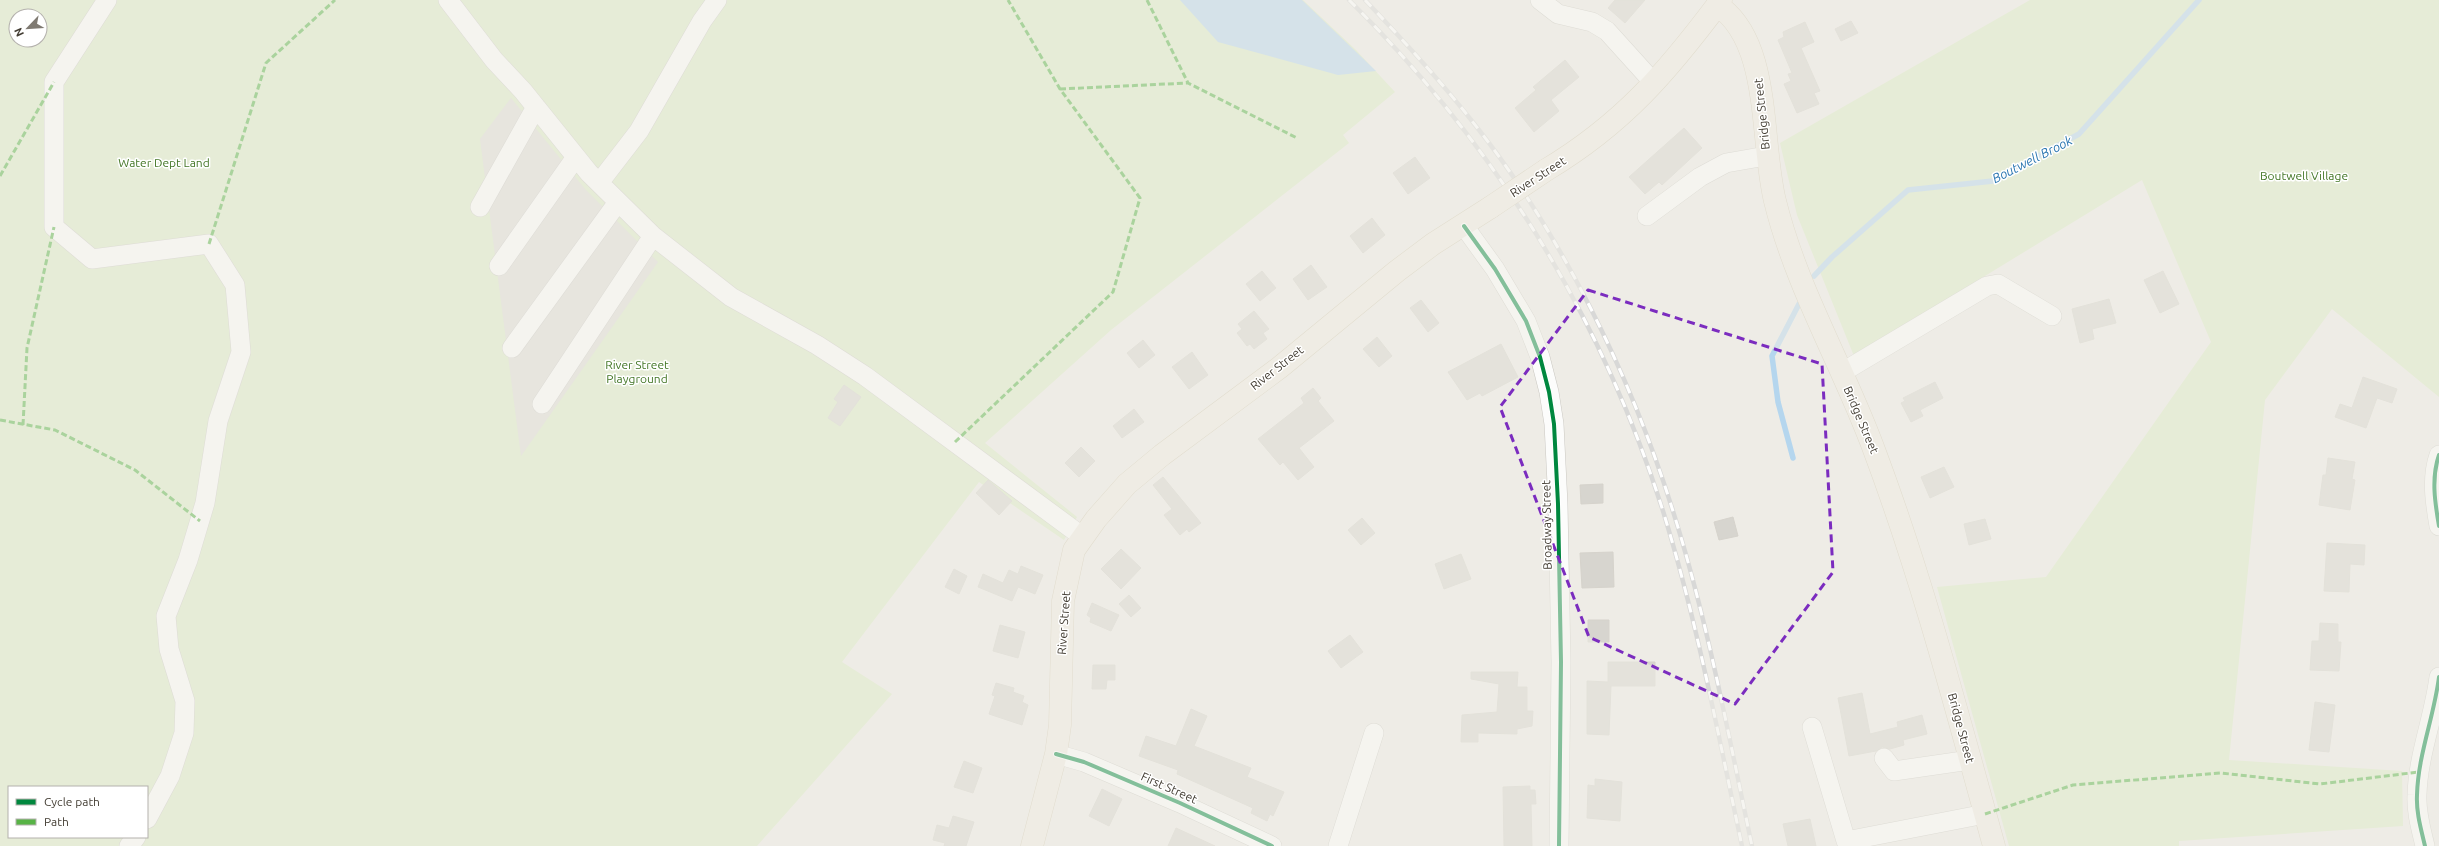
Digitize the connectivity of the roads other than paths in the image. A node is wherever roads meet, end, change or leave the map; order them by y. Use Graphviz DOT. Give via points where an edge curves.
graph roads {
  1 [pos="107,0"];
  2 [pos="448,0"];
  3 [pos="717,0"];
  4 [pos="1540,0"];
  5 [pos="1719,2"];
  6 [pos="1654,83"];
  7 [pos="536,107"];
  8 [pos="1766,156"];
  9 [pos="576,157"];
  10 [pos="599,183"];
  11 [pos="618,202"];
  12 [pos="480,207"];
  13 [pos="1646,216"];
  14 [pos="1464,226"];
  15 [pos="654,236"];
  16 [pos="500,266"];
  17 [pos="2052,316"];
  18 [pos="512,348"];
  19 [pos="1841,373"];
  20 [pos="542,404"];
  21 [pos="2439,455"];
  22 [pos="2439,526"];
  23 [pos="1083,537"];
  24 [pos="2439,677"];
  25 [pos="1812,727"];
  26 [pos="1374,733"];
  27 [pos="1056,754"];
  28 [pos="1884,758"];
  29 [pos="1970,760"];
  30 [pos="1985,814"];
  31 [pos="148,817"];
  32 [pos="135,838"];
  33 [pos="129,846"];
  34 [pos="1032,846"];
  35 [pos="1272,846"];
  36 [pos="1338,846"];
  37 [pos="1559,846"];
  38 [pos="1994,846"];
  39 [pos="2425,846"];
  1 -- 31 [label="street" via="54,82 54,227 92,259 209,244 235,285 241,352 218,421 205,503 188,560 166,616 169,649 184,701 184,733 170,776"];
  2 -- 7 [label="street" via="494,60"];
  3 -- 10 [label="street" via="702,21 639,131"];
  4 -- 6 [label="street" via="1558,14 1592,22 1607,31"];
  5 -- 6 [label="main road, River Street"];
  5 -- 8 [label="main road, Bridge Street" via="1736,21 1755,59"];
  6 -- 14 [label="main road, River Street, bridge" via="1598,137"];
  7 -- 9 [label="street"];
  7 -- 12 [label="street"];
  8 -- 13 [label="street" via="1726,163 1700,177"];
  8 -- 19 [label="main road, Bridge Street" via="1777,210 1802,284"];
  9 -- 10 [label="street"];
  9 -- 16 [label="street"];
  10 -- 11 [label="street"];
  11 -- 15 [label="street"];
  11 -- 18 [label="street"];
  14 -- 23 [label="main road, River Street" via="1403,266 1279,368 1156,460 1112,499"];
  14 -- 37 [label="street, Broadway Street" via="1495,269 1526,321 1540,357 1554,424 1561,662"];
  15 -- 20 [label="street"];
  15 -- 23 [label="street" via="731,297 817,345 865,376"];
  17 -- 19 [label="street" via="1998,284 1987,286"];
  19 -- 29 [label="main road, Bridge Street" via="1872,444 1902,526"];
  21 -- 22 [label="street" via="2435,467 2435,499"];
  23 -- 27 [label="main road, River Street" via="1074,550 1063,601 1060,725"];
  24 -- 39 [label="street" via="2416,796"];
  25 -- 30 [label="street" via="1846,841"];
  26 -- 36 [label="street"];
  27 -- 34 [label="main road, River Street"];
  27 -- 35 [label="street, First Street" via="1091,765"];
  28 -- 29 [label="street" via="1894,771"];
  29 -- 30 [label="main road, Bridge Street"];
  30 -- 38 [label="main road, Bridge Street"];
  32 -- 33 [label="street"];
}
